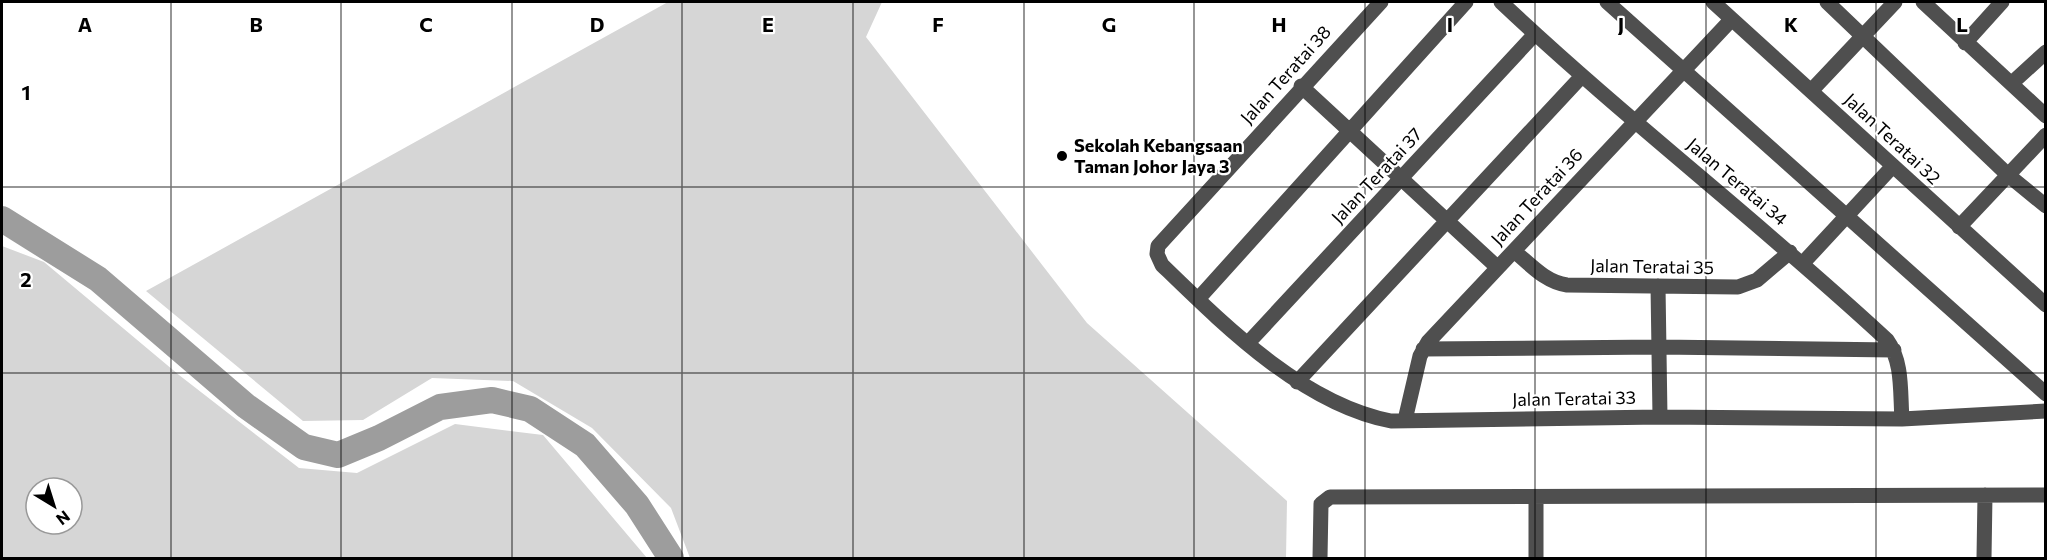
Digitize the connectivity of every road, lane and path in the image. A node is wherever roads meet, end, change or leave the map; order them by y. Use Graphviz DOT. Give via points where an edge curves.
graph roads {
  1 [pos="1381,2"];
  2 [pos="1466,2"];
  3 [pos="1500,2"];
  4 [pos="1607,2"];
  5 [pos="1713,2"];
  6 [pos="1827,2"];
  7 [pos="1895,2"];
  8 [pos="1923,2"];
  9 [pos="2002,2"];
  10 [pos="1731,20"];
  11 [pos="1535,34"];
  12 [pos="1863,35"];
  13 [pos="1965,42"];
  14 [pos="2046,52"];
  15 [pos="1683,70"];
  16 [pos="1582,76"];
  17 [pos="2012,83"];
  18 [pos="1301,86"];
  19 [pos="1811,91"];
  20 [pos="2046,116"];
  21 [pos="1634,122"];
  22 [pos="1350,131"];
  23 [pos="2046,135"];
  24 [pos="1893,167"];
  25 [pos="2008,174"];
  26 [pos="1401,178"];
  27 [pos="2046,206"];
  28 [pos="1847,215"];
  29 [pos="1447,221"];
  30 [pos="1959,226"];
  31 [pos="1514,251"];
  32 [pos="1790,252"];
  33 [pos="1158,259"];
  34 [pos="1803,262"];
  35 [pos="1497,267"];
  36 [pos="1658,286"];
  37 [pos="1199,298"];
  38 [pos="2046,305"];
  39 [pos="1248,343"];
  40 [pos="1659,347"];
  41 [pos="1423,349"];
  42 [pos="1894,350"];
  43 [pos="1297,382"];
  44 [pos="2046,394"];
  45 [pos="2046,411"];
  46 [pos="1660,417"];
  47 [pos="1902,418"];
  48 [pos="1405,420"];
  49 [pos="1985,495"];
  50 [pos="2046,495"];
  51 [pos="1536,497"];
  52 [pos="1320,558"];
  53 [pos="1536,558"];
  54 [pos="1984,558"];
  1 -- 18 [label="street, Jalan Teratai 38"];
  2 -- 22 [label="street"];
  3 -- 11 [label="street, Jalan Teratai 34"];
  4 -- 15 [label="street"];
  5 -- 10 [label="street, Jalan Teratai 32"];
  6 -- 12 [label="street"];
  7 -- 12 [label="street"];
  8 -- 13 [label="street"];
  9 -- 13 [label="street"];
  10 -- 15 [label="street, Jalan Teratai 36"];
  10 -- 19 [label="street, Jalan Teratai 32"];
  11 -- 16 [label="street, Jalan Teratai 34"];
  11 -- 26 [label="street, Jalan Teratai 37"];
  12 -- 19 [label="street"];
  12 -- 25 [label="street"];
  13 -- 17 [label="street"];
  14 -- 17 [label="street"];
  15 -- 21 [label="street, Jalan Teratai 36"];
  15 -- 28 [label="street"];
  16 -- 21 [label="street, Jalan Teratai 34"];
  16 -- 29 [label="street"];
  17 -- 20 [label="street"];
  18 -- 22 [label="street"];
  18 -- 33 [label="street, Jalan Teratai 38" via="1158,246"];
  19 -- 24 [label="street, Jalan Teratai 32"];
  21 -- 31 [label="street, Jalan Teratai 36"];
  21 -- 32 [label="street, Jalan Teratai 34"];
  22 -- 26 [label="street"];
  22 -- 37 [label="street"];
  23 -- 25 [label="street"];
  24 -- 28 [label="street"];
  24 -- 30 [label="street, Jalan Teratai 32"];
  25 -- 27 [label="street"];
  25 -- 30 [label="street"];
  26 -- 29 [label="street"];
  26 -- 39 [label="street, Jalan Teratai 37"];
  28 -- 34 [label="street"];
  28 -- 44 [label="street"];
  29 -- 35 [label="street"];
  29 -- 43 [label="street"];
  30 -- 38 [label="street, Jalan Teratai 32"];
  31 -- 35 [label="street, Jalan Teratai 36"];
  31 -- 36 [label="street, Jalan Teratai 35" via="1556,283"];
  32 -- 34 [label="street, Jalan Teratai 34"];
  32 -- 36 [label="street, Jalan Teratai 35" via="1748,285"];
  33 -- 37 [label="street, Jalan Teratai 33"];
  34 -- 42 [label="street, Jalan Teratai 34"];
  35 -- 41 [label="street, Jalan Teratai 36"];
  36 -- 40 [label="street"];
  37 -- 39 [label="street, Jalan Teratai 33"];
  39 -- 43 [label="street, Jalan Teratai 33"];
  40 -- 41 [label="street"];
  40 -- 42 [label="street"];
  40 -- 46 [label="street"];
  41 -- 48 [label="street, Jalan Teratai 36"];
  42 -- 47 [label="street"];
  43 -- 48 [label="street, Jalan Teratai 33" via="1354,410 1385,420"];
  45 -- 47 [label="street, Jalan Teratai 33"];
  46 -- 47 [label="street, Jalan Teratai 33"];
  46 -- 48 [label="street, Jalan Teratai 33"];
  49 -- 50 [label="street"];
  49 -- 51 [label="street"];
  49 -- 54 [label="street"];
  51 -- 52 [label="street" via="1330,497 1323,500 1320,508"];
  51 -- 53 [label="street"];
}
